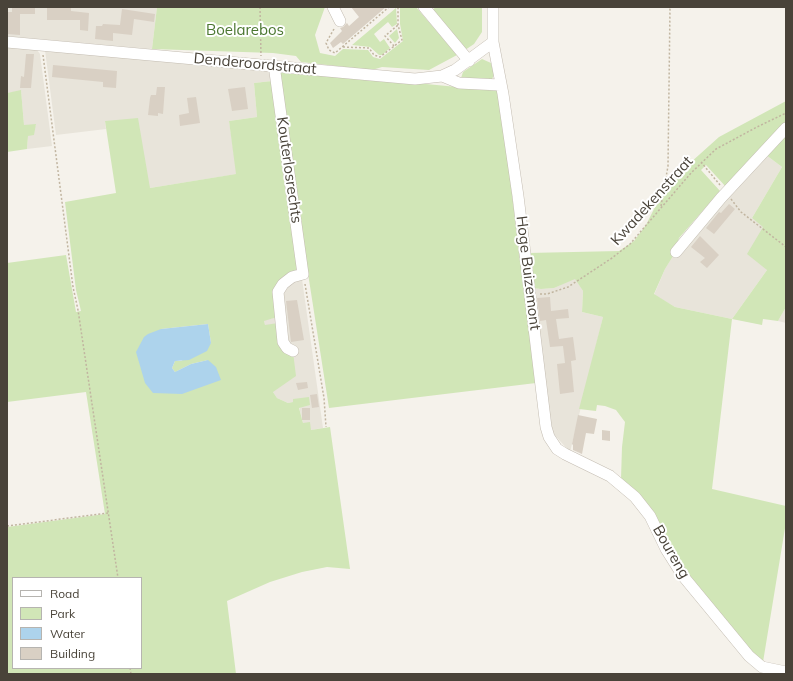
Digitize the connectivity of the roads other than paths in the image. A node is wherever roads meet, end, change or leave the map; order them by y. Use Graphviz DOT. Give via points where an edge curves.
graph roads {
  1 [pos="333,7"];
  2 [pos="424,7"];
  3 [pos="493,7"];
  4 [pos="340,21"];
  5 [pos="7,42"];
  6 [pos="493,42"];
  7 [pos="469,61"];
  8 [pos="274,65"];
  9 [pos="442,76"];
  10 [pos="500,85"];
  11 [pos="786,128"];
  12 [pos="676,252"];
  13 [pos="293,351"];
  14 [pos="565,454"];
  15 [pos="761,671"];
  16 [pos="786,672"];
  1 -- 4 [label="street"];
  2 -- 7 [label="street"];
  3 -- 6 [label="street, Hoge Buizemont"];
  5 -- 8 [label="street, Denderoordstraat"];
  6 -- 7 [label="street, Denderoordstraat"];
  6 -- 10 [label="street, Hoge Buizemont"];
  7 -- 9 [label="street, Denderoordstraat"];
  8 -- 9 [label="street, Denderoordstraat" via="416,79"];
  8 -- 13 [label="street, Kouterlosrechts" via="303,274 292,277 278,292 283,342"];
  9 -- 10 [label="street" via="459,83"];
  10 -- 14 [label="street, Hoge Buizemont" via="518,196 546,427 553,443"];
  11 -- 12 [label="street" via="723,188"];
  14 -- 15 [label="street, Boureng" via="610,476 635,497 650,516 683,576"];
  15 -- 16 [label="street, Boureng"];
}
